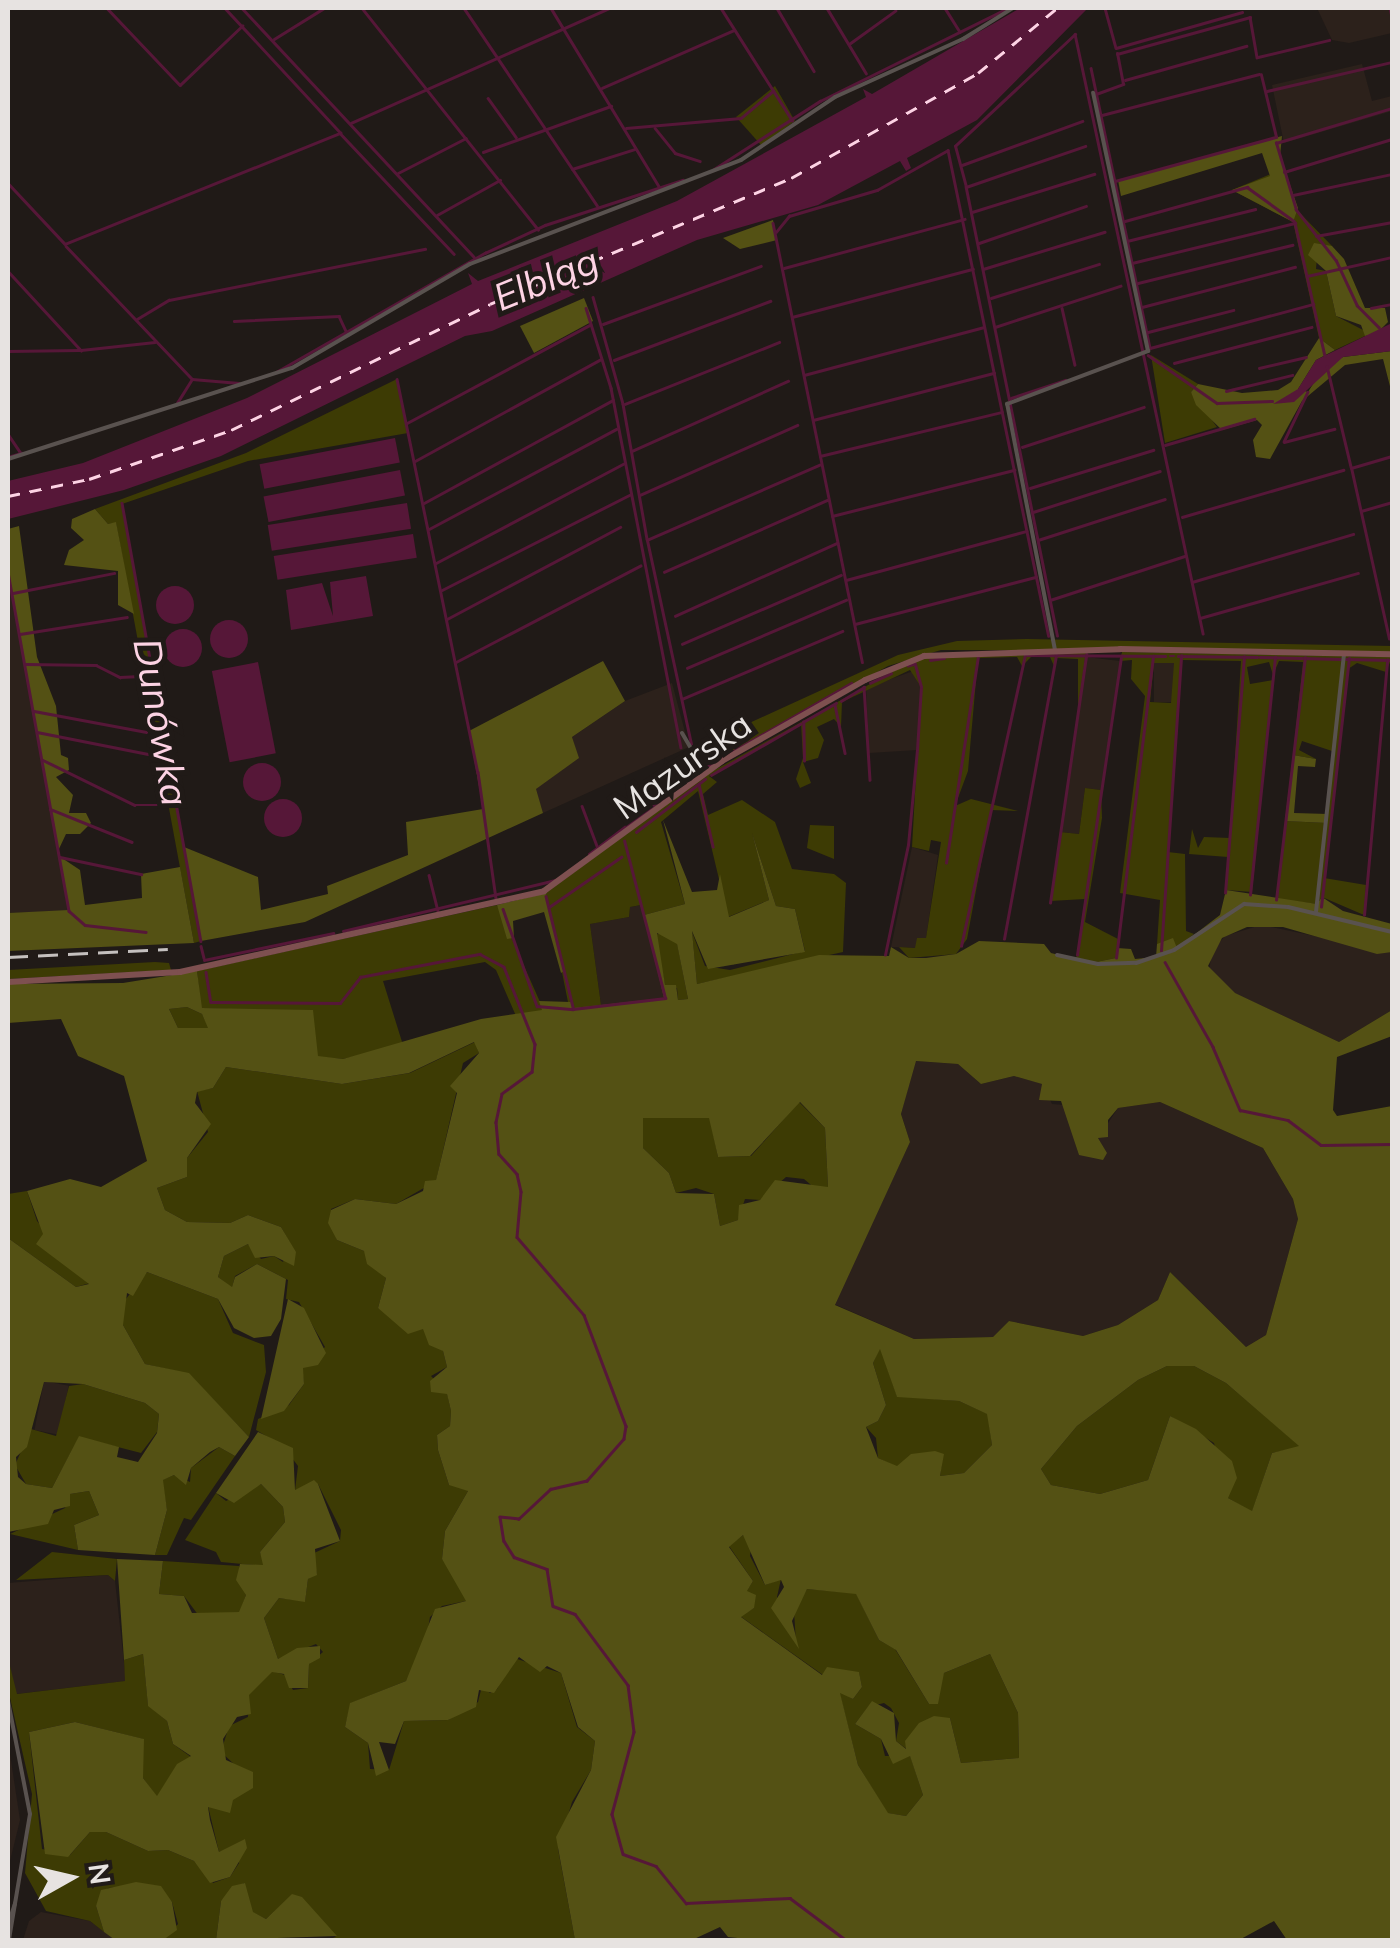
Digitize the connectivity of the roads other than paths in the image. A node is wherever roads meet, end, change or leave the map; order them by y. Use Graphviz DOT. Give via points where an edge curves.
graph roads {
  1 [pos="1013,8"];
  2 [pos="1092,92"];
  3 [pos="8,459"];
  4 [pos="1055,650"];
  5 [pos="1344,654"];
  6 [pos="1392,654"];
  7 [pos="682,733"];
  8 [pos="706,772"];
  9 [pos="1316,912"];
  10 [pos="1392,932"];
  11 [pos="1057,954"];
  12 [pos="8,982"];
  13 [pos="8,1701"];
  14 [pos="18,1899"];
  15 [pos="8,1925"];
  16 [pos="8,1940"];
  1 -- 3 [label="street" via="962,39 835,96 741,160 470,264 292,368"];
  2 -- 4 [label="street" via="1148,352 1006,404"];
  4 -- 5 [label="main road, Mazurska"];
  4 -- 8 [label="main road, Mazurska" via="956,651 906,661"];
  5 -- 6 [label="main road, Mazurska"];
  5 -- 9 [label="street"];
  7 -- 8 [label="street"];
  8 -- 12 [label="main road, Mazurska" via="572,875 538,892 180,972"];
  9 -- 10 [label="street"];
  9 -- 11 [label="street" via="1239,904 1174,950 1123,965"];
  13 -- 14 [label="street" via="30,1814"];
  14 -- 15 [label="street"];
  14 -- 16 [label="street"];
}
